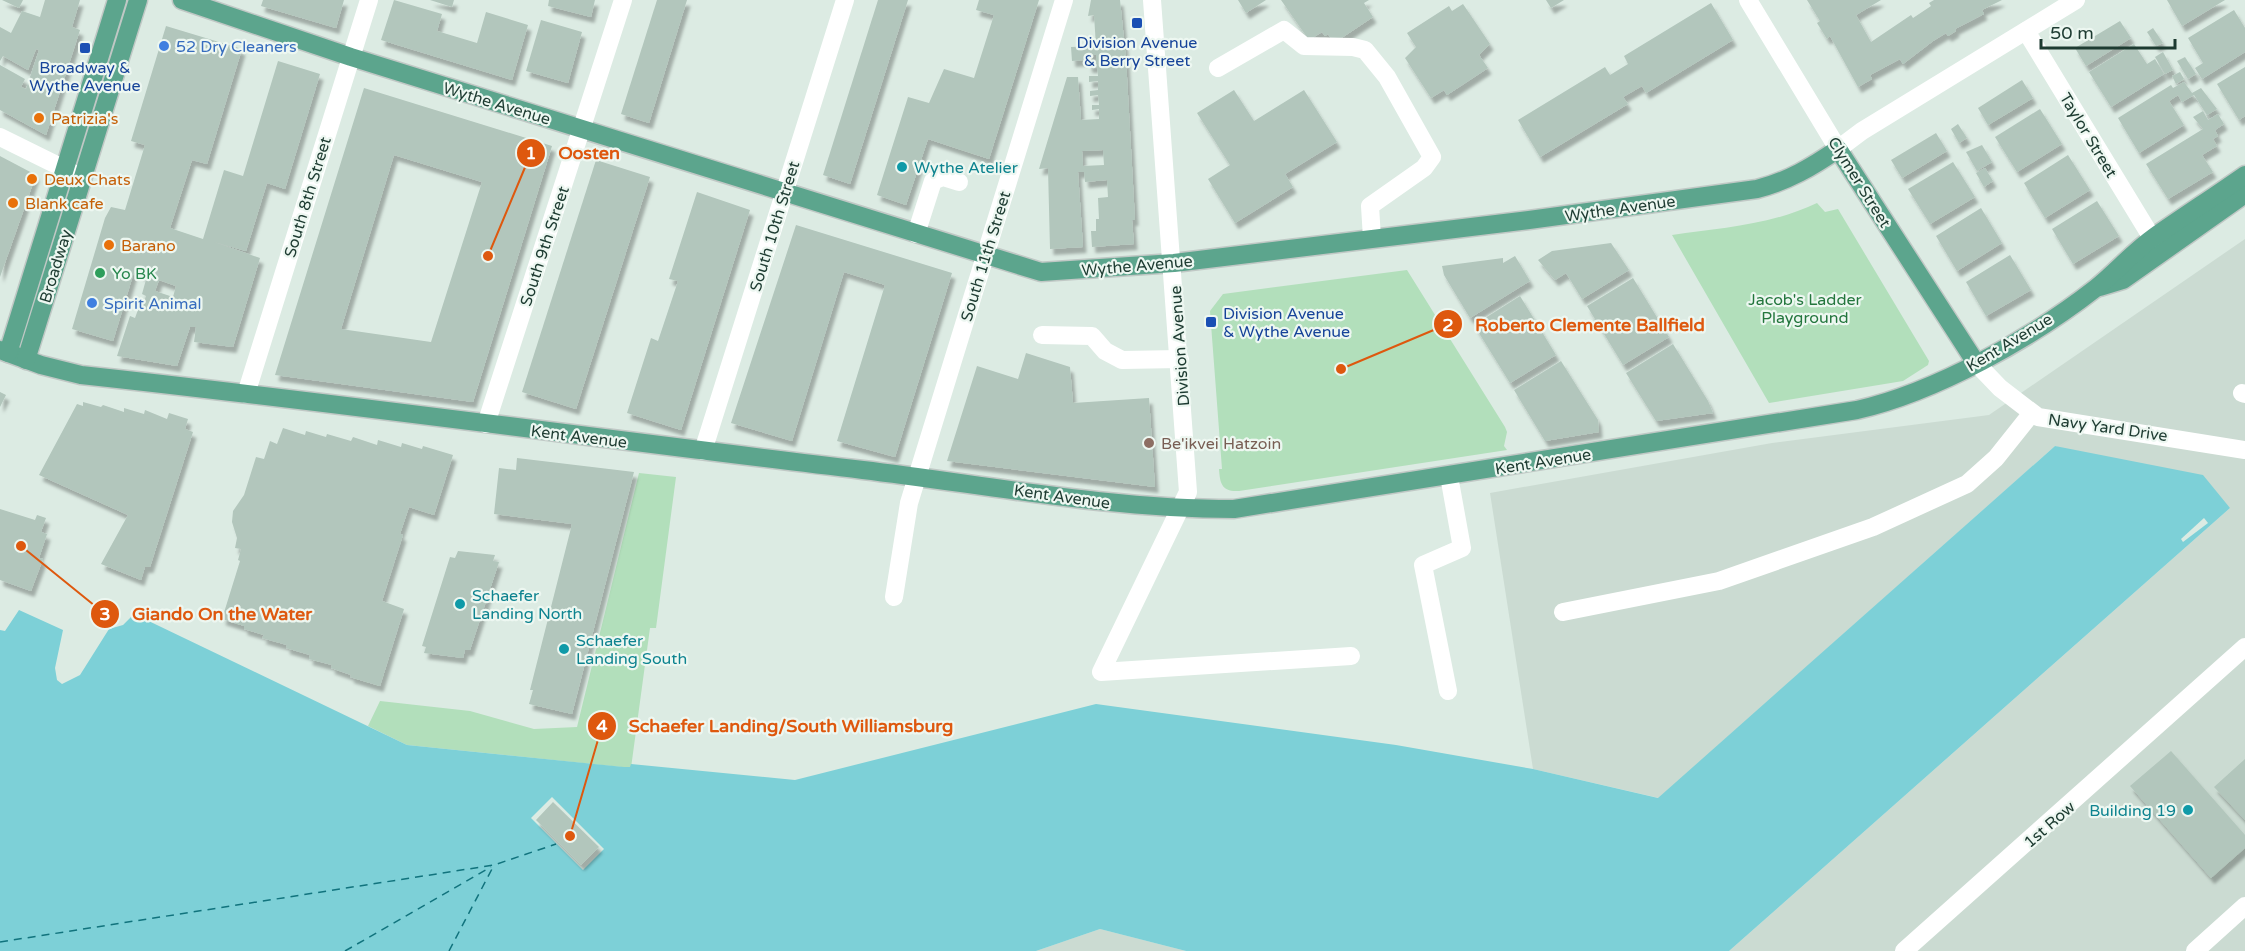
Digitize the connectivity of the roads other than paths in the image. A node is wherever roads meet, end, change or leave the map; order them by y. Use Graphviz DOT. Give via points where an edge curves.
graph roads {
  1 [pos="117,0"];
  2 [pos="138,0"];
  3 [pos="182,0"];
  4 [pos="369,0"];
  5 [pos="623,0"];
  6 [pos="845,0"];
  7 [pos="1064,0"];
  8 [pos="1152,0"];
  9 [pos="1748,0"];
  10 [pos="2076,0"];
  11 [pos="2026,31"];
  12 [pos="351,57"];
  13 [pos="1218,68"];
  14 [pos="582,129"];
  15 [pos="0,137"];
  16 [pos="1838,149"];
  17 [pos="65,171"];
  18 [pos="2245,176"];
  19 [pos="83,178"];
  20 [pos="959,182"];
  21 [pos="784,193"];
  22 [pos="2245,194"];
  23 [pos="916,234"];
  24 [pos="1372,238"];
  25 [pos="2152,238"];
  26 [pos="985,256"];
  27 [pos="1174,263"];
  28 [pos="2095,289"];
  29 [pos="1042,335"];
  30 [pos="4,351"];
  31 [pos="1179,359"];
  32 [pos="26,360"];
  33 [pos="1980,368"];
  34 [pos="246,394"];
  35 [pos="2031,414"];
  36 [pos="486,424"];
  37 [pos="2245,450"];
  38 [pos="703,451"];
  39 [pos="1449,476"];
  40 [pos="916,477"];
  41 [pos="1181,509"];
  42 [pos="894,597"];
  43 [pos="1563,612"];
  44 [pos="2245,647"];
  45 [pos="1351,656"];
  46 [pos="1448,691"];
  47 [pos="2245,906"];
  48 [pos="1904,951"];
  49 [pos="2195,951"];
  1 -- 17 [label="main road, Broadway"];
  2 -- 19 [label="main road, Broadway"];
  3 -- 12 [label="main road, Wythe Avenue"];
  4 -- 12 [label="street, South 8th Street"];
  5 -- 14 [label="street, South 9th Street"];
  6 -- 21 [label="street, South 10th Street"];
  7 -- 26 [label="street, South 11th Street"];
  8 -- 27 [label="street, Division Avenue"];
  9 -- 16 [label="street, Clymer Street"];
  10 -- 11 [label="street, Wythe Avenue"];
  11 -- 16 [label="street, Wythe Avenue"];
  11 -- 25 [label="street, Taylor Street"];
  12 -- 14 [label="main road, Wythe Avenue"];
  12 -- 34 [label="street, South 8th Street"];
  13 -- 24 [label="street" via="1284,30 1304,46 1365,50 1387,77 1432,158 1424,168 1370,206"];
  14 -- 21 [label="main road, Wythe Avenue"];
  14 -- 36 [label="street, South 9th Street"];
  15 -- 17 [label="street"];
  16 -- 24 [label="main road, Wythe Avenue" via="1809,170 1757,189"];
  16 -- 33 [label="main road, Clymer Street"];
  17 -- 19 [label="street"];
  17 -- 30 [label="main road, Broadway"];
  18 -- 25 [label="main road, Kent Avenue"];
  19 -- 32 [label="main road, Broadway"];
  20 -- 23 [label="street" via="943,177 933,181"];
  21 -- 23 [label="main road, Wythe Avenue"];
  21 -- 38 [label="street, South 10th Street"];
  22 -- 28 [label="main road, Kent Avenue" via="2123,280"];
  23 -- 26 [label="main road, Wythe Avenue"];
  24 -- 27 [label="main road, Wythe Avenue"];
  25 -- 28 [label="main road, Kent Avenue"];
  26 -- 27 [label="main road, Wythe Avenue" via="1041,272"];
  26 -- 40 [label="street, South 11th Street"];
  27 -- 31 [label="street, Division Avenue"];
  28 -- 33 [label="main road, Kent Avenue"];
  29 -- 31 [label="street" via="1092,336 1105,351 1122,360"];
  30 -- 32 [label="main road, Kent Avenue"];
  31 -- 41 [label="street, Division Avenue" via="1188,492"];
  32 -- 34 [label="main road, Kent Avenue" via="81,375"];
  33 -- 35 [label="street, Navy Yard Drive"];
  33 -- 39 [label="main road, Kent Avenue" via="1857,410"];
  34 -- 36 [label="main road, Kent Avenue"];
  35 -- 37 [label="street, Navy Yard Drive"];
  35 -- 43 [label="street" via="1996,458 1967,484 1873,527 1719,581"];
  36 -- 38 [label="main road, Kent Avenue"];
  38 -- 40 [label="main road, Kent Avenue"];
  39 -- 41 [label="main road, Kent Avenue" via="1234,508"];
  39 -- 46 [label="street" via="1462,548 1423,565"];
  40 -- 41 [label="main road, Kent Avenue"];
  40 -- 42 [label="street, South 11th Street"];
  41 -- 45 [label="street, Division Avenue" via="1101,672"];
  44 -- 48 [label="street, 1st Row"];
  47 -- 49 [label="street"];
}
